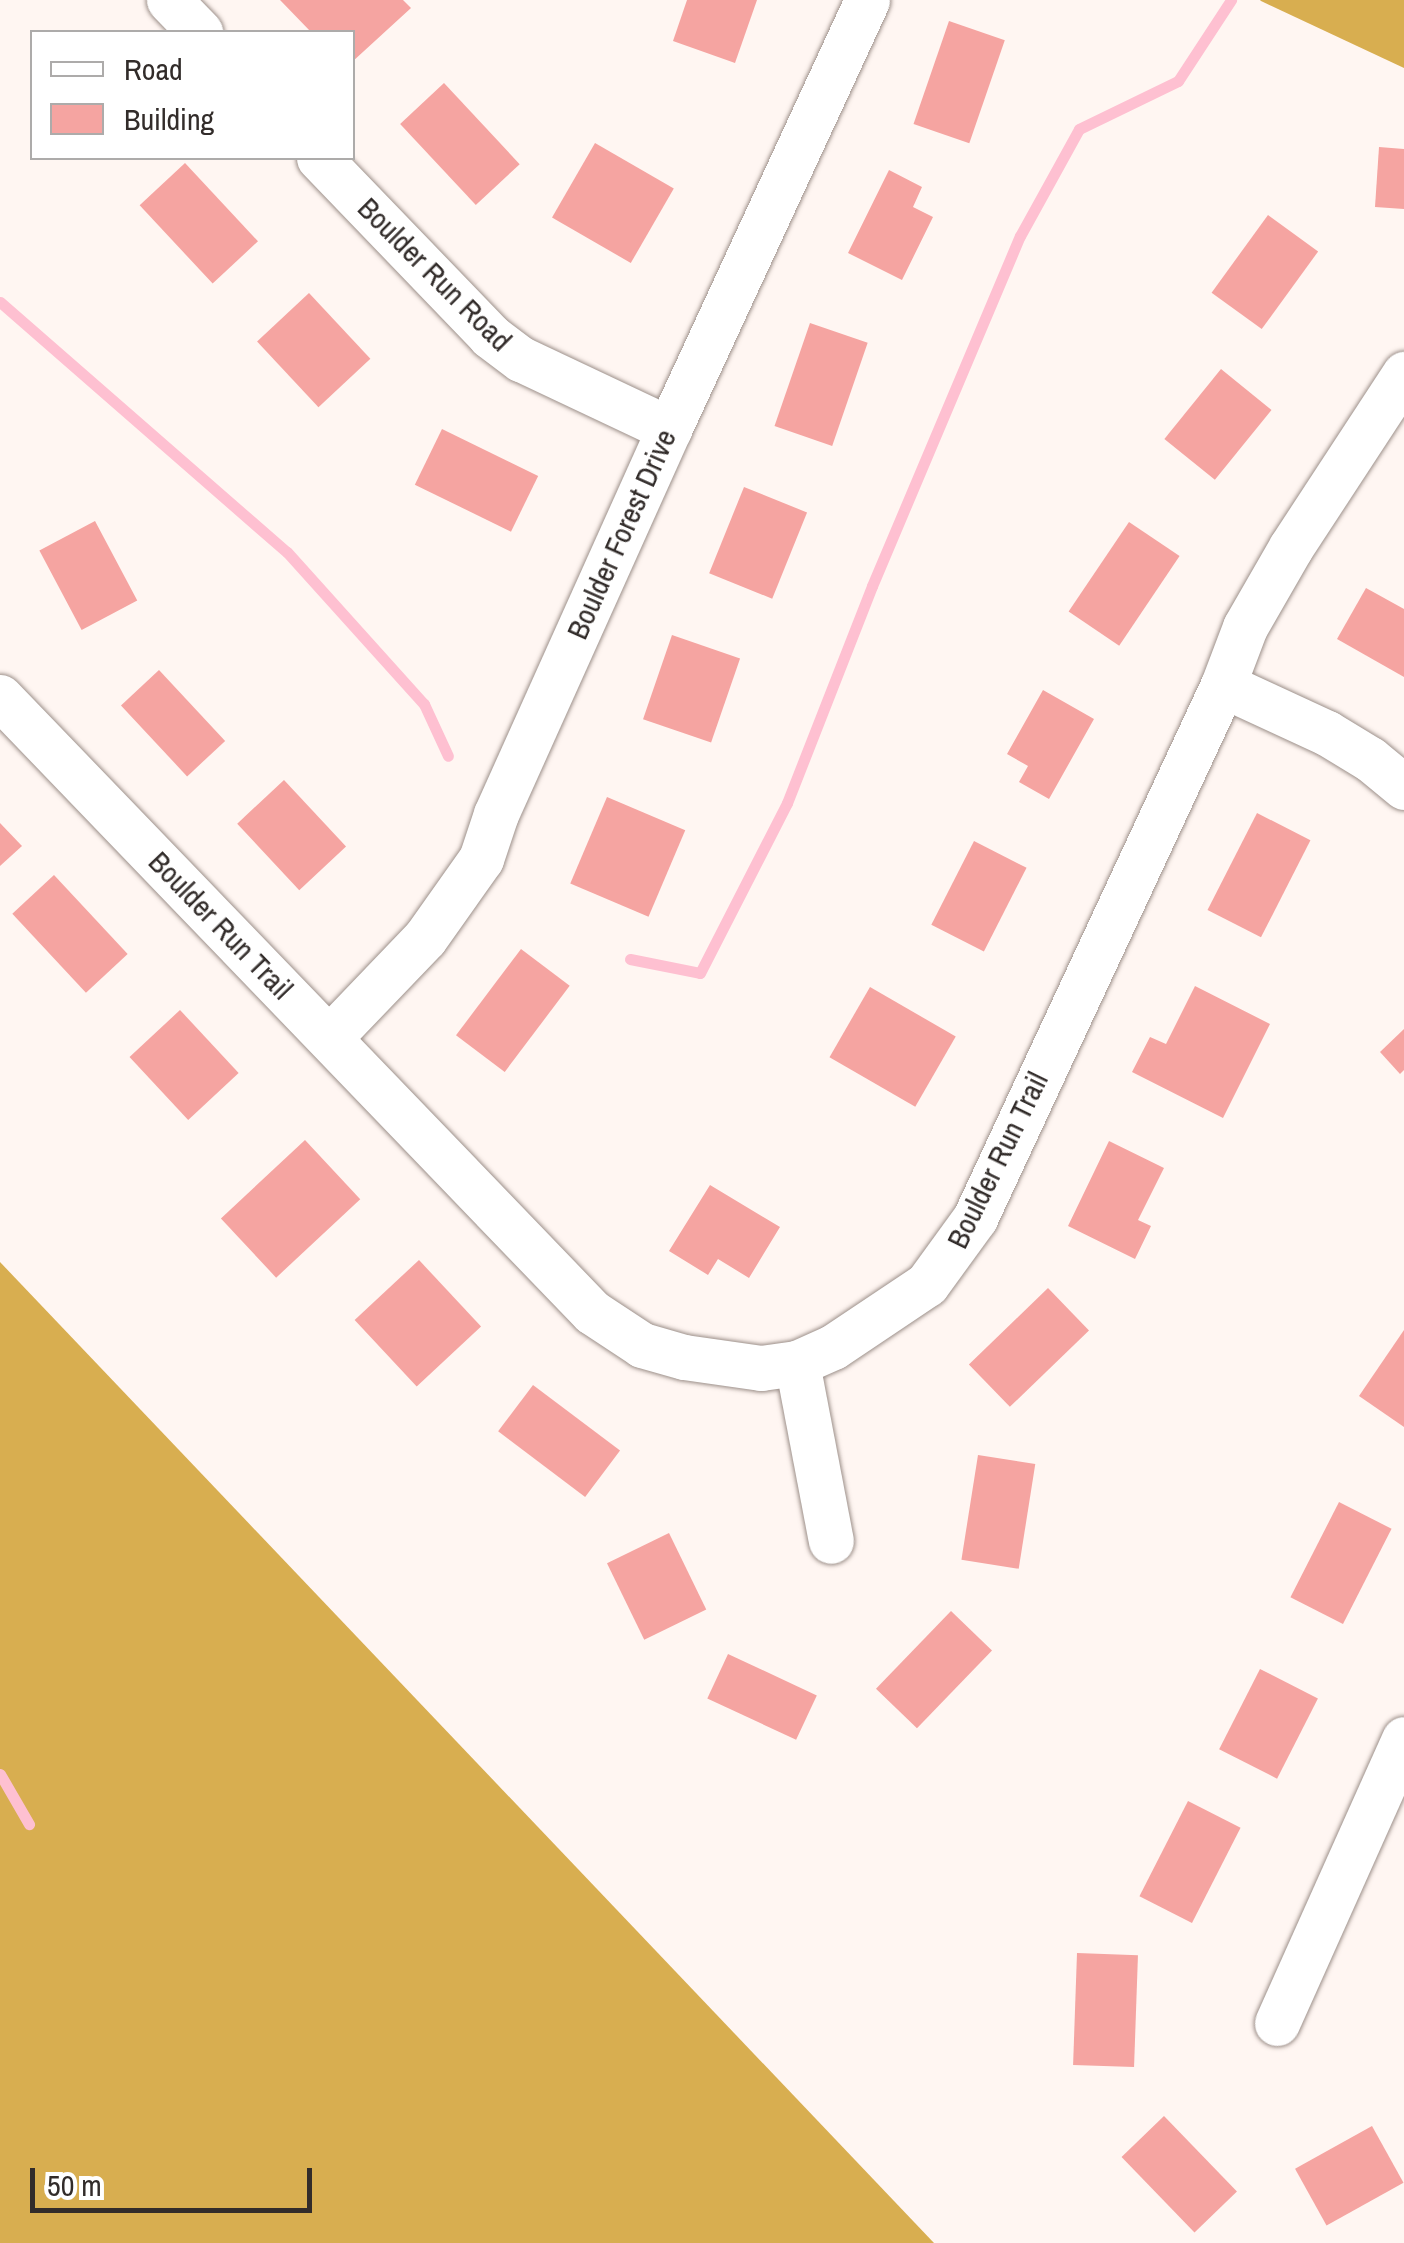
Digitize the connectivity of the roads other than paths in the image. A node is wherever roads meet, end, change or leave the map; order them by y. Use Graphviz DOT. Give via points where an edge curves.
graph roads {
  1 [pos="168,0"];
  2 [pos="867,0"];
  3 [pos="198,30"];
  4 [pos="321,160"];
  5 [pos="1404,374"];
  6 [pos="668,428"];
  7 [pos="1223,685"];
  8 [pos="0,697"];
  9 [pos="1404,788"];
  10 [pos="330,1036"];
  11 [pos="797,1362"];
  12 [pos="831,1541"];
  13 [pos="1404,1739"];
  14 [pos="1277,2023"];
  1 -- 3 [label="street"];
  2 -- 6 [label="street, Boulder Forest Drive"];
  4 -- 6 [label="street, Boulder Run Road" via="490,336 571,384"];
  5 -- 7 [label="street, Boulder Run Trail" via="1291,546"];
  6 -- 10 [label="street, Boulder Forest Drive" via="481,859 425,938"];
  7 -- 9 [label="street" via="1327,733"];
  7 -- 11 [label="street, Boulder Run Trail" via="960,1242 927,1284 832,1347"];
  8 -- 10 [label="street, Boulder Run Trail"];
  10 -- 11 [label="street, Boulder Run Trail" via="592,1312 642,1345 684,1357 761,1368"];
  11 -- 12 [label="street"];
  13 -- 14 [label="street"];
}
